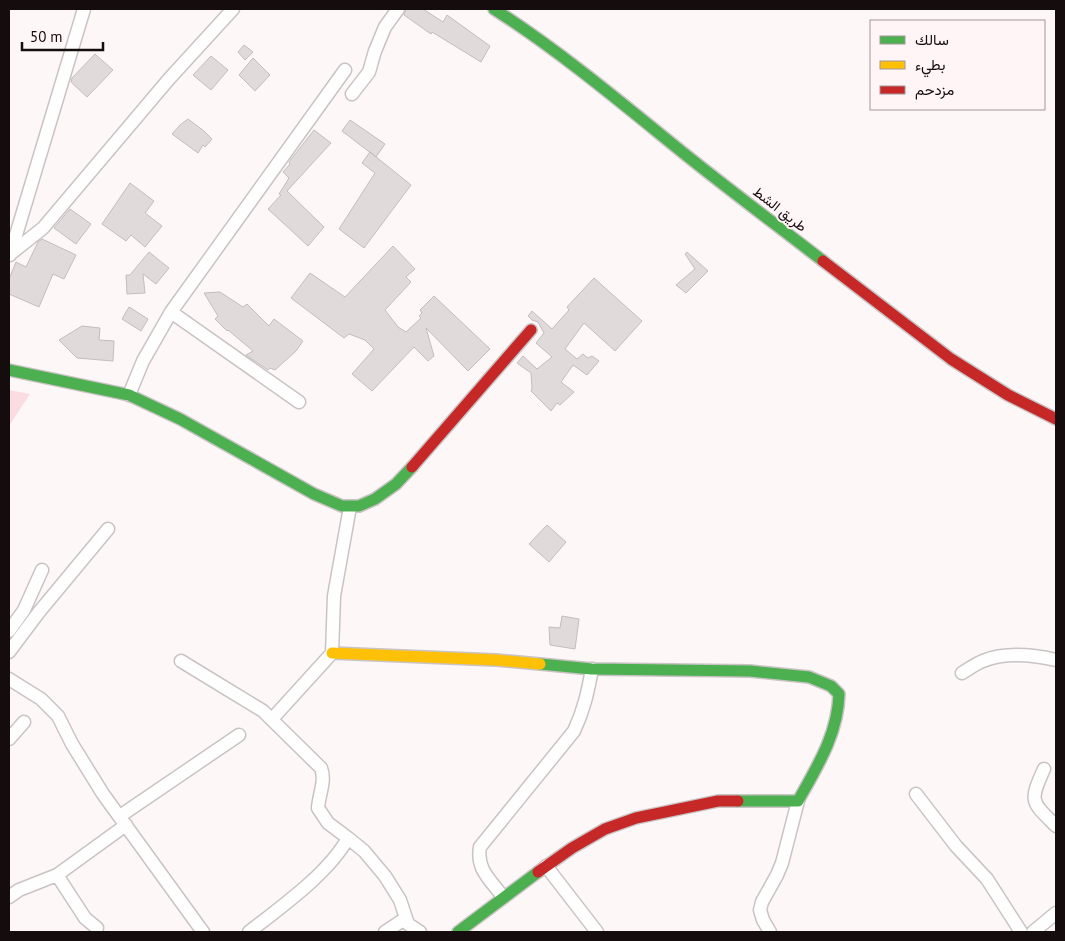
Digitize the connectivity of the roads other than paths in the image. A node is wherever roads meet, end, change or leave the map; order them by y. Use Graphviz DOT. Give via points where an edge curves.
graph roads {
  1 [pos="84,9"];
  2 [pos="233,9"];
  3 [pos="398,9"];
  4 [pos="494,9"];
  5 [pos="345,70"];
  6 [pos="352,94"];
  7 [pos="9,256"];
  8 [pos="171,312"];
  9 [pos="531,330"];
  10 [pos="9,370"];
  11 [pos="129,395"];
  12 [pos="300,402"];
  13 [pos="1056,419"];
  14 [pos="350,507"];
  15 [pos="108,529"];
  16 [pos="42,570"];
  17 [pos="9,632"];
  18 [pos="9,652"];
  19 [pos="332,653"];
  20 [pos="1056,660"];
  21 [pos="181,661"];
  22 [pos="592,669"];
  23 [pos="962,673"];
  24 [pos="9,679"];
  25 [pos="272,719"];
  26 [pos="24,722"];
  27 [pos="239,735"];
  28 [pos="9,739"];
  29 [pos="1044,769"];
  30 [pos="916,794"];
  31 [pos="798,801"];
  32 [pos="123,821"];
  33 [pos="1056,826"];
  34 [pos="348,838"];
  35 [pos="546,866"];
  36 [pos="57,875"];
  37 [pos="9,897"];
  38 [pos="503,897"];
  39 [pos="406,918"];
  40 [pos="1054,919"];
  41 [pos="97,928"];
  42 [pos="203,932"];
  43 [pos="249,932"];
  44 [pos="385,932"];
  45 [pos="420,932"];
  46 [pos="458,932"];
  47 [pos="597,932"];
  48 [pos="770,932"];
  49 [pos="1022,932"];
  50 [pos="1033,932"];
  1 -- 7 [label="street"];
  2 -- 7 [label="street" via="43,228"];
  3 -- 6 [label="street" via="385,27 369,72"];
  4 -- 13 [label="street, طريق الشط" via="589,77 686,156 951,359"];
  5 -- 8 [label="street"];
  8 -- 11 [label="street"];
  8 -- 12 [label="street"];
  9 -- 14 [label="street" via="408,472 386,492"];
  10 -- 11 [label="street"];
  11 -- 14 [label="street" via="180,419 314,494"];
  14 -- 19 [label="street" via="334,596"];
  15 -- 18 [label="street"];
  16 -- 17 [label="street" via="24,610"];
  19 -- 22 [label="street" via="496,660"];
  19 -- 25 [label="street"];
  20 -- 23 [label="street" via="1002,656 982,661"];
  21 -- 25 [label="street"];
  22 -- 31 [label="street" via="750,671 808,677 831,686 839,694 840,706 828,744"];
  22 -- 38 [label="street" via="582,714 574,731 480,847 483,873"];
  24 -- 32 [label="street" via="41,700 58,716 72,744"];
  25 -- 34 [label="street" via="321,768 324,779 318,808 328,823"];
  26 -- 28 [label="street"];
  27 -- 32 [label="street"];
  29 -- 33 [label="street" via="1034,794 1036,806"];
  30 -- 49 [label="street" via="956,846 987,879"];
  31 -- 35 [label="street" via="718,801 636,818 605,829"];
  31 -- 48 [label="street" via="782,863 760,910"];
  32 -- 36 [label="street"];
  32 -- 42 [label="street"];
  34 -- 39 [label="street" via="385,876 400,900"];
  34 -- 43 [label="street" via="333,861"];
  35 -- 38 [label="street"];
  35 -- 47 [label="street"];
  36 -- 37 [label="street"];
  36 -- 41 [label="street" via="85,918"];
  38 -- 46 [label="street"];
  39 -- 44 [label="street"];
  39 -- 45 [label="street"];
  40 -- 50 [label="street"];
}
